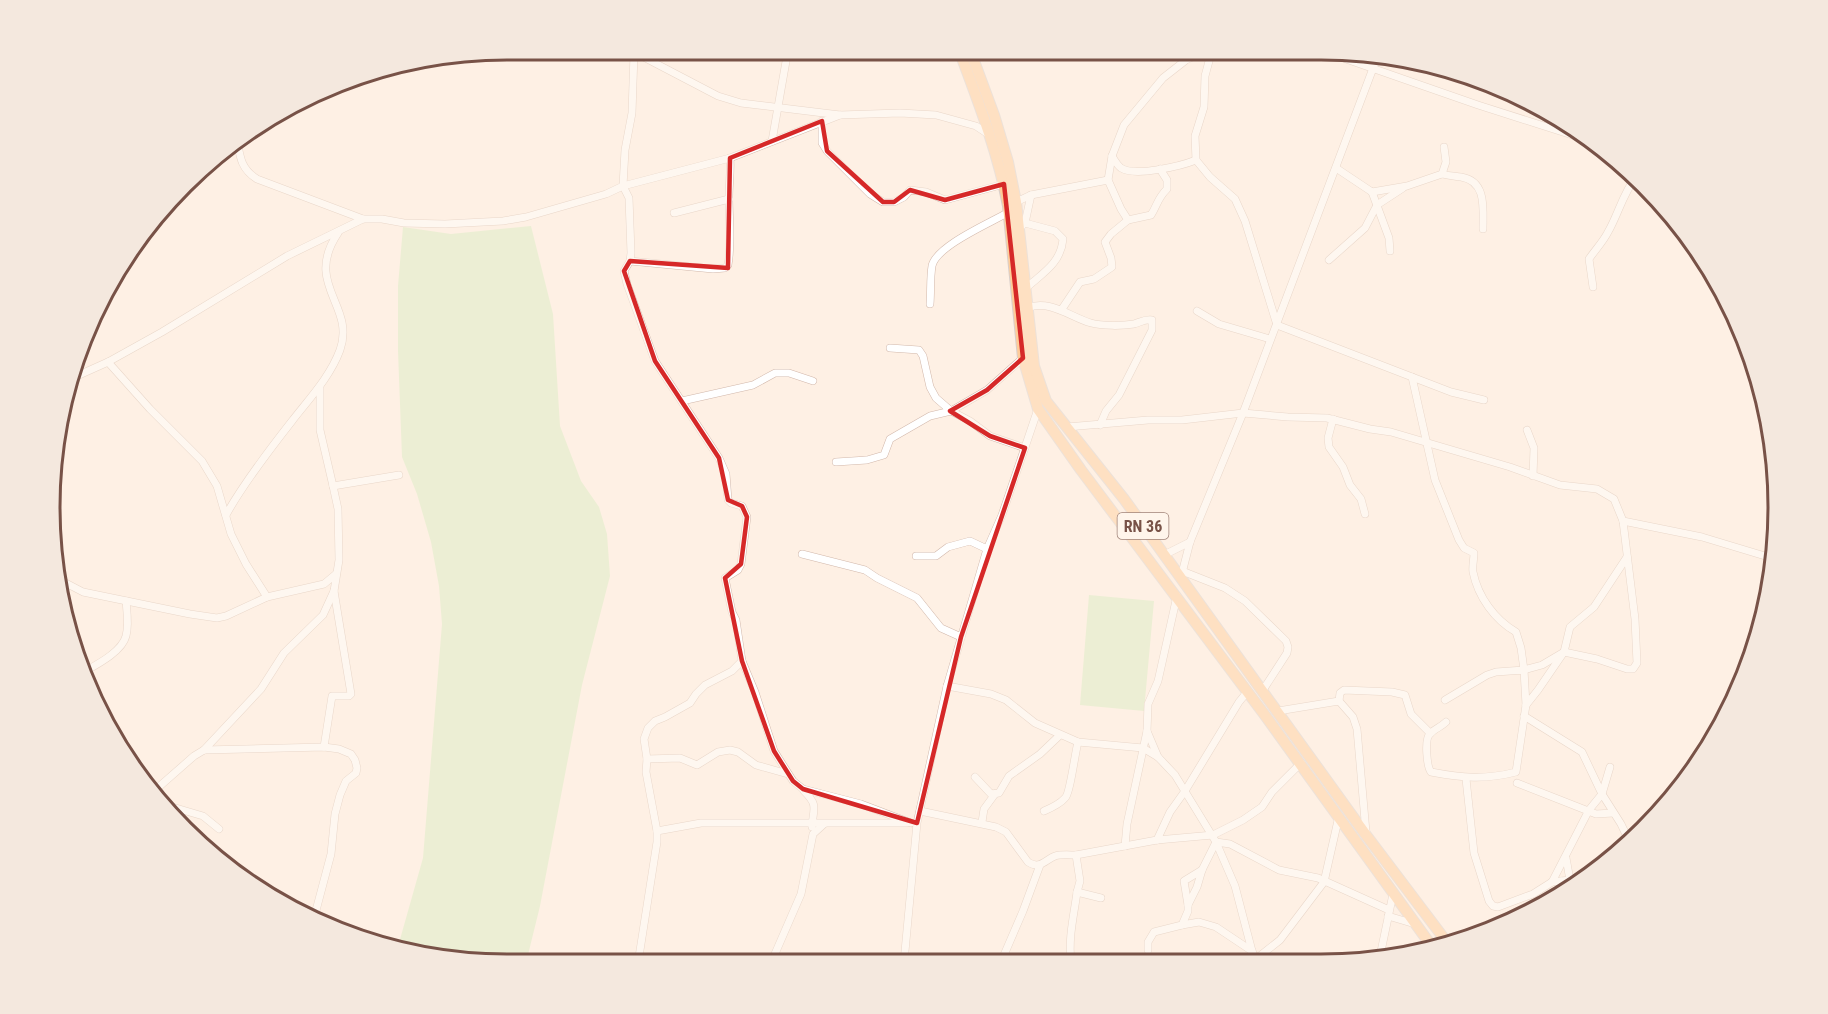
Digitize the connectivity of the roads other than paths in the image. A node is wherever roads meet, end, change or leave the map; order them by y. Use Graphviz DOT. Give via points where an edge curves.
graph roads {
  1 [pos="632,60"];
  2 [pos="649,60"];
  3 [pos="786,60"];
  4 [pos="963,60"];
  5 [pos="974,60"];
  6 [pos="1186,60"];
  7 [pos="1209,60"];
  8 [pos="1350,61"];
  9 [pos="1376,64"];
  10 [pos="1374,69"];
  11 [pos="777,106"];
  12 [pos="840,115"];
  13 [pos="822,121"];
  14 [pos="1566,133"];
  15 [pos="989,134"];
  16 [pos="772,141"];
  17 [pos="1444,147"];
  18 [pos="239,149"];
  19 [pos="1112,156"];
  20 [pos="730,158"];
  21 [pos="1196,160"];
  22 [pos="1336,168"];
  23 [pos="1160,169"];
  24 [pos="1442,174"];
  25 [pos="1108,180"];
  26 [pos="1004,184"];
  27 [pos="623,186"];
  28 [pos="1407,186"];
  29 [pos="1632,186"];
  30 [pos="1372,192"];
  31 [pos="1031,195"];
  32 [pos="729,199"];
  33 [pos="1012,204"];
  34 [pos="1377,205"];
  35 [pos="674,213"];
  36 [pos="363,219"];
  37 [pos="1128,220"];
  38 [pos="1022,225"];
  39 [pos="1483,229"];
  40 [pos="339,231"];
  41 [pos="1390,251"];
  42 [pos="1329,260"];
  43 [pos="630,261"];
  44 [pos="1593,286"];
  45 [pos="1025,289"];
  46 [pos="930,304"];
  47 [pos="1027,308"];
  48 [pos="1062,309"];
  49 [pos="1197,311"];
  50 [pos="1277,325"];
  51 [pos="1270,339"];
  52 [pos="891,348"];
  53 [pos="1023,358"];
  54 [pos="108,362"];
  55 [pos="80,374"];
  56 [pos="1412,377"];
  57 [pos="813,381"];
  58 [pos="320,387"];
  59 [pos="1484,400"];
  60 [pos="682,401"];
  61 [pos="1038,409"];
  62 [pos="951,411"];
  63 [pos="1243,413"];
  64 [pos="1333,419"];
  65 [pos="1100,425"];
  66 [pos="1067,428"];
  67 [pos="1527,430"];
  68 [pos="1428,443"];
  69 [pos="1025,448"];
  70 [pos="836,462"];
  71 [pos="399,475"];
  72 [pos="1533,476"];
  73 [pos="333,486"];
  74 [pos="1365,514"];
  75 [pos="226,515"];
  76 [pos="1623,521"];
  77 [pos="1190,542"];
  78 [pos="987,549"];
  79 [pos="802,554"];
  80 [pos="1164,555"];
  81 [pos="916,556"];
  82 [pos="1765,556"];
  83 [pos="1627,557"];
  84 [pos="336,574"];
  85 [pos="1181,574"];
  86 [pos="67,584"];
  87 [pos="334,591"];
  88 [pos="1177,596"];
  89 [pos="267,597"];
  90 [pos="126,602"];
  91 [pos="961,637"];
  92 [pos="1564,652"];
  93 [pos="742,661"];
  94 [pos="91,669"];
  95 [pos="1524,670"];
  96 [pos="947,686"];
  97 [pos="1263,690"];
  98 [pos="1248,691"];
  99 [pos="1445,700"];
  100 [pos="1340,701"];
  101 [pos="1526,705"];
  102 [pos="1278,711"];
  103 [pos="1524,716"];
  104 [pos="1446,722"];
  105 [pos="1147,731"];
  106 [pos="1430,734"];
  107 [pos="1060,735"];
  108 [pos="1078,742"];
  109 [pos="324,747"];
  110 [pos="1143,748"];
  111 [pos="204,750"];
  112 [pos="1158,757"];
  113 [pos="647,759"];
  114 [pos="1301,763"];
  115 [pos="1610,767"];
  116 [pos="1516,772"];
  117 [pos="788,774"];
  118 [pos="1503,776"];
  119 [pos="975,777"];
  120 [pos="1466,779"];
  121 [pos="1517,783"];
  122 [pos="159,787"];
  123 [pos="803,789"];
  124 [pos="1185,791"];
  125 [pos="995,794"];
  126 [pos="1602,794"];
  127 [pos="177,808"];
  128 [pos="1589,810"];
  129 [pos="920,811"];
  130 [pos="1044,811"];
  131 [pos="1613,813"];
  132 [pos="1340,816"];
  133 [pos="982,822"];
  134 [pos="914,823"];
  135 [pos="813,828"];
  136 [pos="219,829"];
  137 [pos="657,831"];
  138 [pos="1625,834"];
  139 [pos="1366,835"];
  140 [pos="1215,839"];
  141 [pos="1157,840"];
  142 [pos="1125,846"];
  143 [pos="1076,855"];
  144 [pos="1566,858"];
  145 [pos="1040,865"];
  146 [pos="1202,870"];
  147 [pos="1570,878"];
  148 [pos="1567,880"];
  149 [pos="1561,881"];
  150 [pos="1323,882"];
  151 [pos="1552,882"];
  152 [pos="1561,884"];
  153 [pos="1077,892"];
  154 [pos="1393,894"];
  155 [pos="1101,897"];
  156 [pos="1188,908"];
  157 [pos="316,911"];
  158 [pos="1388,913"];
  159 [pos="1199,922"];
  160 [pos="1415,924"];
  161 [pos="1182,925"];
  162 [pos="1443,937"];
  163 [pos="1428,941"];
  164 [pos="1148,950"];
  165 [pos="1381,950"];
  166 [pos="1252,951"];
  167 [pos="639,954"];
  168 [pos="775,954"];
  169 [pos="905,954"];
  170 [pos="1004,954"];
  171 [pos="1070,954"];
  172 [pos="1253,954"];
  173 [pos="1263,954"];
  1 -- 27 [label="street" via="632,113"];
  2 -- 11 [label="street" via="718,96 741,103"];
  3 -- 11 [label="street"];
  4 -- 15 [label="main road, RN 36"];
  5 -- 33 [label="main road, RN 36" via="1008,162"];
  6 -- 19 [label="street" via="1158,84 1124,125"];
  7 -- 21 [label="street" via="1204,107 1195,136"];
  8 -- 10 [label="street"];
  9 -- 10 [label="street"];
  10 -- 14 [label="street"];
  10 -- 22 [label="street"];
  11 -- 12 [label="street"];
  11 -- 16 [label="street"];
  12 -- 13 [label="street"];
  12 -- 15 [label="street" via="936,115 976,126"];
  13 -- 16 [label="street"];
  13 -- 26 [label="street" via="822,143 827,151 870,194 883,201 894,202 910,189 945,200"];
  15 -- 26 [label="main road, RN 36"];
  16 -- 20 [label="street"];
  17 -- 24 [label="street" via="1446,162"];
  18 -- 36 [label="street" via="246,172 257,179"];
  19 -- 23 [label="street" via="1118,166 1128,171"];
  19 -- 25 [label="street"];
  20 -- 27 [label="street"];
  20 -- 32 [label="street"];
  21 -- 23 [label="street"];
  21 -- 50 [label="street" via="1235,199"];
  22 -- 30 [label="street"];
  22 -- 50 [label="street"];
  23 -- 37 [label="street" via="1167,189 1158,198 1156,208 1151,215"];
  24 -- 28 [label="street"];
  24 -- 39 [label="street" via="1477,183"];
  25 -- 31 [label="street"];
  25 -- 37 [label="street"];
  26 -- 33 [label="main road, RN 36"];
  27 -- 36 [label="street" via="575,204 503,222 404,223"];
  27 -- 43 [label="street" via="629,198"];
  28 -- 30 [label="street"];
  28 -- 34 [label="street"];
  29 -- 44 [label="street" via="1607,235 1589,259"];
  30 -- 34 [label="street"];
  31 -- 33 [label="street"];
  31 -- 38 [label="street"];
  32 -- 35 [label="street"];
  32 -- 43 [label="street" via="732,242 729,265 725,268"];
  33 -- 38 [label="main road, RN 36"];
  33 -- 46 [label="street" via="1006,213 937,255 932,265"];
  33 -- 53 [label="main road, RN 36"];
  34 -- 41 [label="street"];
  34 -- 42 [label="street" via="1365,228"];
  36 -- 40 [label="street"];
  37 -- 48 [label="street" via="1105,242 1112,267 1094,279 1080,282"];
  38 -- 45 [label="main road, RN 36"];
  38 -- 45 [label="street" via="1055,231 1063,239 1057,260"];
  40 -- 54 [label="street" via="287,256"];
  40 -- 58 [label="street" via="325,264 343,335 340,350"];
  43 -- 60 [label="street" via="624,271 648,346"];
  45 -- 47 [label="main road, RN 36"];
  47 -- 48 [label="street" via="1034,305"];
  47 -- 66 [label="main road, RN 36" via="1034,366 1041,388"];
  48 -- 65 [label="street" via="1093,323 1133,324 1148,319 1154,322"];
  49 -- 51 [label="street" via="1219,324"];
  50 -- 51 [label="street"];
  50 -- 56 [label="street"];
  51 -- 63 [label="street"];
  52 -- 62 [label="street" via="919,350 930,387"];
  53 -- 61 [label="main road, RN 36"];
  53 -- 62 [label="street" via="987,390"];
  54 -- 55 [label="street"];
  54 -- 75 [label="street" via="202,461 217,486"];
  56 -- 59 [label="street"];
  56 -- 68 [label="street"];
  57 -- 60 [label="street" via="775,373 753,385"];
  58 -- 73 [label="street" via="320,430"];
  58 -- 75 [label="street"];
  60 -- 93 [label="street" via="719,458 726,474 728,500 742,507 747,517 741,564 725,578"];
  61 -- 69 [label="street"];
  61 -- 88 [label="main road, RN 36"];
  62 -- 69 [label="street" via="990,436"];
  62 -- 70 [label="street" via="930,416 890,439 884,455 878,458"];
  63 -- 64 [label="street"];
  63 -- 65 [label="street"];
  63 -- 77 [label="street"];
  64 -- 68 [label="street"];
  64 -- 74 [label="street" via="1329,447 1361,499"];
  65 -- 66 [label="street"];
  66 -- 80 [label="main road, RN 36"];
  67 -- 72 [label="street" via="1534,448"];
  68 -- 72 [label="street"];
  68 -- 95 [label="street" via="1435,480 1459,540 1474,553 1473,571 1486,605 1516,632"];
  69 -- 78 [label="street"];
  71 -- 73 [label="street"];
  72 -- 76 [label="street" via="1609,495"];
  73 -- 84 [label="street" via="339,509"];
  75 -- 89 [label="street" via="231,534"];
  76 -- 82 [label="street" via="1702,537"];
  76 -- 83 [label="street"];
  77 -- 80 [label="street"];
  77 -- 85 [label="street"];
  78 -- 81 [label="street" via="970,541 948,547 936,556"];
  78 -- 91 [label="street"];
  79 -- 91 [label="street" via="865,570 917,598 941,628"];
  80 -- 85 [label="main road, RN 36"];
  83 -- 92 [label="street" via="1594,607 1570,627"];
  83 -- 92 [label="street" via="1637,663 1633,669 1627,669"];
  84 -- 87 [label="street"];
  84 -- 89 [label="street" via="324,584"];
  85 -- 97 [label="main road, RN 36"];
  85 -- 97 [label="street" via="1225,588 1245,601 1286,641 1287,652"];
  86 -- 90 [label="street" via="83,592"];
  87 -- 109 [label="street" via="351,694 332,696"];
  87 -- 111 [label="street" via="323,615 284,653 261,689"];
  88 -- 98 [label="main road, RN 36"];
  88 -- 105 [label="street" via="1158,681 1148,704"];
  89 -- 90 [label="street" via="216,618"];
  90 -- 94 [label="street" via="128,627 123,643"];
  91 -- 96 [label="street"];
  92 -- 95 [label="street"];
  92 -- 101 [label="street"];
  93 -- 113 [label="street" via="701,689 690,703 648,728 644,738"];
  93 -- 117 [label="street" via="774,751"];
  95 -- 99 [label="street" via="1487,675"];
  95 -- 101 [label="street"];
  96 -- 107 [label="street" via="1006,700 1035,723"];
  96 -- 129 [label="street"];
  97 -- 102 [label="main road, RN 36"];
  98 -- 114 [label="main road, RN 36"];
  98 -- 124 [label="street"];
  100 -- 102 [label="street"];
  100 -- 106 [label="street" via="1344,690 1406,695 1411,714"];
  100 -- 139 [label="street" via="1358,729"];
  101 -- 103 [label="street"];
  102 -- 139 [label="main road, RN 36"];
  103 -- 116 [label="street"];
  103 -- 126 [label="street" via="1582,752"];
  104 -- 106 [label="street"];
  105 -- 110 [label="street"];
  105 -- 112 [label="street"];
  106 -- 120 [label="street" via="1426,742 1428,770"];
  107 -- 108 [label="street"];
  107 -- 125 [label="street" via="1009,776"];
  108 -- 110 [label="street"];
  108 -- 130 [label="street" via="1066,798"];
  109 -- 111 [label="street"];
  109 -- 157 [label="street" via="351,754 357,768 346,781 334,814 331,854"];
  110 -- 112 [label="street"];
  110 -- 142 [label="street"];
  111 -- 122 [label="street"];
  112 -- 124 [label="street"];
  113 -- 117 [label="street" via="680,758 697,765 718,752 730,750 756,765"];
  113 -- 137 [label="street" via="647,781"];
  114 -- 132 [label="main road, RN 36"];
  114 -- 140 [label="street" via="1262,807"];
  115 -- 126 [label="street"];
  116 -- 118 [label="street"];
  116 -- 121 [label="street"];
  117 -- 123 [label="street"];
  118 -- 120 [label="street"];
  118 -- 121 [label="street"];
  119 -- 125 [label="street"];
  120 -- 151 [label="street" via="1474,853 1489,902 1498,907 1513,903"];
  121 -- 128 [label="street"];
  123 -- 134 [label="street"];
  123 -- 135 [label="street" via="814,801"];
  124 -- 140 [label="street"];
  124 -- 141 [label="street"];
  125 -- 133 [label="street" via="984,809"];
  126 -- 128 [label="street"];
  126 -- 131 [label="street"];
  127 -- 136 [label="street" via="202,816"];
  128 -- 131 [label="street" via="1596,814"];
  128 -- 144 [label="street"];
  129 -- 133 [label="street"];
  129 -- 134 [label="street"];
  131 -- 138 [label="street"];
  132 -- 150 [label="street"];
  132 -- 154 [label="main road, RN 36"];
  133 -- 145 [label="street" via="1006,832 1028,862"];
  134 -- 135 [label="street" via="825,823"];
  134 -- 169 [label="street"];
  135 -- 137 [label="street" via="701,823"];
  135 -- 168 [label="street" via="801,894"];
  137 -- 167 [label="street"];
  139 -- 162 [label="main road, RN 36"];
  140 -- 141 [label="street"];
  140 -- 146 [label="street"];
  140 -- 150 [label="street" via="1279,870"];
  140 -- 166 [label="street" via="1240,901"];
  141 -- 142 [label="street"];
  142 -- 143 [label="street"];
  143 -- 145 [label="street" via="1054,856"];
  143 -- 153 [label="street" via="1080,881"];
  144 -- 147 [label="street"];
  144 -- 151 [label="street"];
  145 -- 170 [label="street"];
  146 -- 156 [label="street"];
  146 -- 156 [label="street" via="1184,881"];
  148 -- 149 [label="street"];
  149 -- 151 [label="street"];
  149 -- 152 [label="street"];
  150 -- 158 [label="street"];
  150 -- 173 [label="street" via="1280,940"];
  153 -- 155 [label="street"];
  153 -- 171 [label="street"];
  154 -- 158 [label="street"];
  154 -- 160 [label="main road, RN 36"];
  156 -- 159 [label="street"];
  156 -- 161 [label="street"];
  158 -- 160 [label="street"];
  158 -- 165 [label="street"];
  159 -- 161 [label="street"];
  159 -- 166 [label="street" via="1216,927"];
  160 -- 163 [label="main road, RN 36"];
  161 -- 164 [label="street" via="1155,932"];
  166 -- 172 [label="street"];
}
